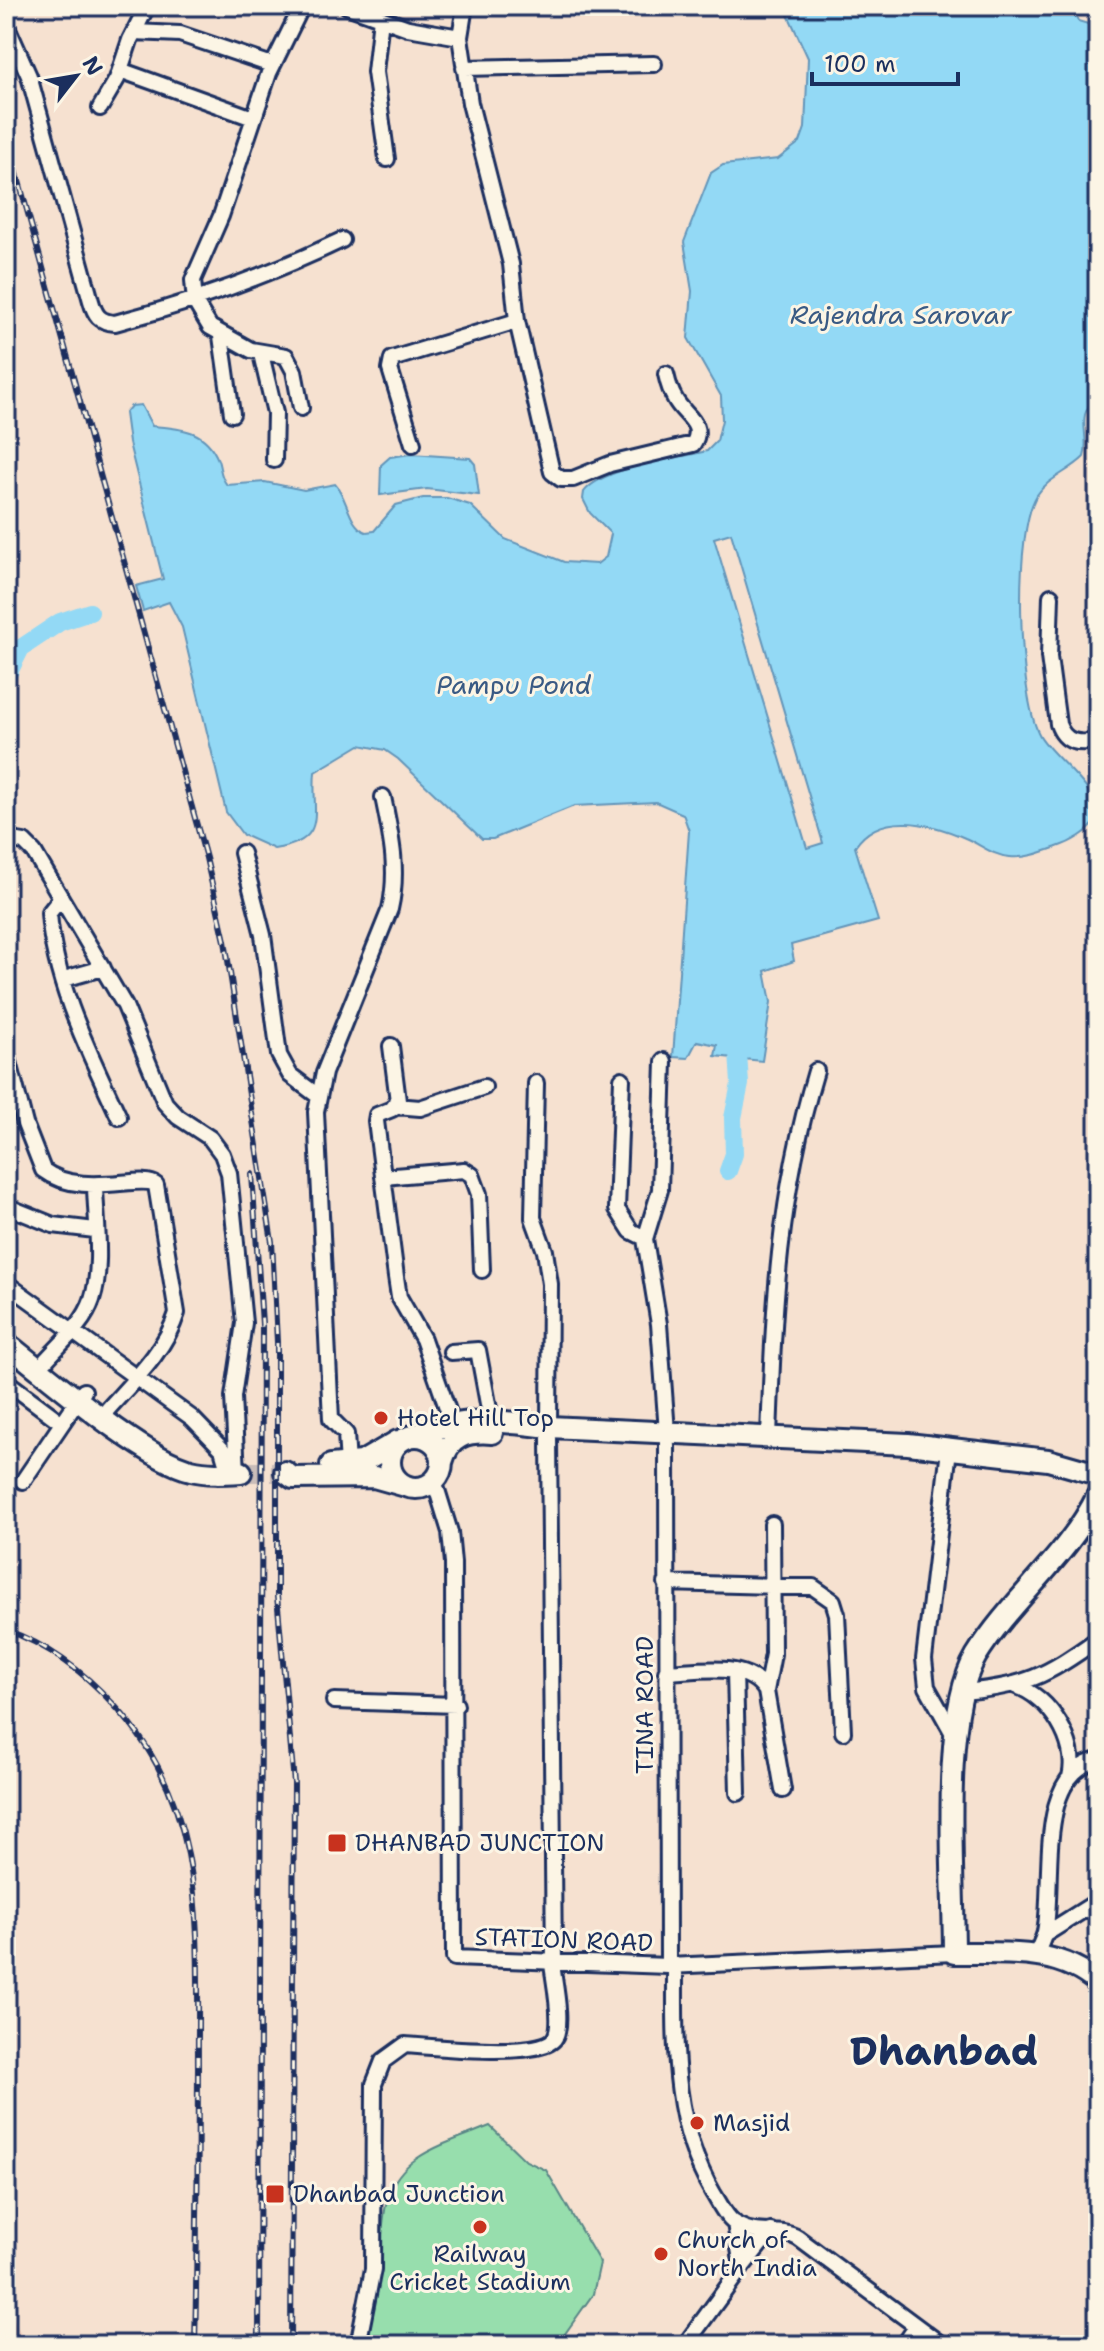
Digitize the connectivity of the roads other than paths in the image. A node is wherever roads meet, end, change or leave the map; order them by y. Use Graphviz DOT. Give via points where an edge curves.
graph roads {
  1 [pos="147,6"];
  2 [pos="302,6"];
  3 [pos="347,6"];
  4 [pos="465,6"];
  5 [pos="381,18"];
  6 [pos="6,24"];
  7 [pos="134,32"];
  8 [pos="460,37"];
  9 [pos="654,64"];
  10 [pos="272,65"];
  11 [pos="464,68"];
  12 [pos="120,70"];
  13 [pos="100,108"];
  14 [pos="253,118"];
  15 [pos="387,159"];
  16 [pos="342,240"];
  17 [pos="195,302"];
  18 [pos="517,321"];
  19 [pos="221,336"];
  20 [pos="261,354"];
  21 [pos="666,374"];
  22 [pos="301,408"];
  23 [pos="232,414"];
  24 [pos="413,444"];
  25 [pos="274,460"];
  26 [pos="1051,596"];
  27 [pos="1098,741"];
  28 [pos="383,797"];
  29 [pos="6,839"];
  30 [pos="242,853"];
  31 [pos="61,898"];
  32 [pos="103,968"];
  33 [pos="64,979"];
  34 [pos="391,1046"];
  35 [pos="6,1050"];
  36 [pos="664,1061"];
  37 [pos="8,1071"];
  38 [pos="816,1071"];
  39 [pos="622,1079"];
  40 [pos="536,1083"];
  41 [pos="484,1087"];
  42 [pos="318,1096"];
  43 [pos="396,1106"];
  44 [pos="119,1117"];
  45 [pos="383,1177"];
  46 [pos="95,1187"];
  47 [pos="6,1206"];
  48 [pos="95,1230"];
  49 [pos="645,1238"];
  50 [pos="482,1270"];
  51 [pos="6,1283"];
  52 [pos="6,1329"];
  53 [pos="72,1332"];
  54 [pos="6,1343"];
  55 [pos="451,1352"];
  56 [pos="46,1360"];
  57 [pos="137,1376"];
  58 [pos="6,1381"];
  59 [pos="82,1395"];
  60 [pos="108,1409"];
  61 [pos="491,1420"];
  62 [pos="452,1422"];
  63 [pos="62,1423"];
  64 [pos="549,1432"];
  65 [pos="769,1436"];
  66 [pos="407,1438"];
  67 [pos="667,1438"];
  68 [pos="948,1458"];
  69 [pos="348,1464"];
  70 [pos="190,1470"];
  71 [pos="438,1471"];
  72 [pos="236,1473"];
  73 [pos="23,1481"];
  74 [pos="1095,1481"];
  75 [pos="410,1487"];
  76 [pos="1098,1521"];
  77 [pos="772,1524"];
  78 [pos="666,1583"];
  79 [pos="772,1585"];
  80 [pos="1098,1639"];
  81 [pos="735,1671"];
  82 [pos="666,1672"];
  83 [pos="1016,1686"];
  84 [pos="766,1691"];
  85 [pos="966,1691"];
  86 [pos="334,1701"];
  87 [pos="456,1705"];
  88 [pos="843,1732"];
  89 [pos="955,1737"];
  90 [pos="1098,1760"];
  91 [pos="1070,1778"];
  92 [pos="783,1790"];
  93 [pos="738,1793"];
  94 [pos="1098,1901"];
  95 [pos="1044,1935"];
  96 [pos="960,1953"];
  97 [pos="1036,1955"];
  98 [pos="553,1964"];
  99 [pos="672,1966"];
  100 [pos="1098,1983"];
  101 [pos="735,2223"];
  102 [pos="771,2231"];
  103 [pos="742,2267"];
  104 [pos="916,2327"];
  105 [pos="358,2345"];
  106 [pos="685,2345"];
  107 [pos="904,2345"];
  108 [pos="942,2345"];
  1 -- 7 [label="street"];
  2 -- 10 [label="street"];
  3 -- 5 [label="street"];
  4 -- 8 [label="street"];
  5 -- 8 [label="street"];
  5 -- 15 [label="street" via="375,72"];
  6 -- 17 [label="street" via="47,135 95,314 103,322 115,323"];
  7 -- 10 [label="street" via="180,34"];
  7 -- 12 [label="street"];
  8 -- 11 [label="street"];
  9 -- 11 [label="street"];
  10 -- 14 [label="street"];
  11 -- 18 [label="street" via="515,282"];
  12 -- 13 [label="street"];
  12 -- 14 [label="street"];
  14 -- 17 [label="street" via="221,216 196,269"];
  16 -- 17 [label="street"];
  17 -- 19 [label="street"];
  18 -- 21 [label="street" via="548,462 561,479 693,444 696,425 675,400"];
  18 -- 24 [label="street" via="392,359 390,369"];
  19 -- 20 [label="street"];
  19 -- 23 [label="street"];
  20 -- 22 [label="street" via="286,356"];
  20 -- 25 [label="street" via="275,413"];
  26 -- 27 [label="street" via="1049,657 1061,735 1069,741"];
  28 -- 42 [label="street" via="395,865 393,897"];
  29 -- 31 [label="street" via="24,842 34,852"];
  30 -- 42 [label="street" via="263,935 279,1055 290,1075"];
  31 -- 32 [label="street"];
  31 -- 33 [label="street" via="49,913"];
  32 -- 33 [label="street"];
  32 -- 72 [label="street" via="165,1103 210,1138 229,1173 244,1323 233,1397"];
  33 -- 44 [label="street"];
  34 -- 43 [label="street"];
  35 -- 37 [label="street"];
  36 -- 49 [label="street" via="660,1190"];
  37 -- 46 [label="street" via="43,1170"];
  38 -- 65 [label="street" via="785,1194"];
  39 -- 49 [label="street" via="617,1209 631,1231"];
  40 -- 64 [label="street" via="533,1218 550,1284"];
  41 -- 43 [label="street" via="420,1108"];
  42 -- 69 [label="street" via="331,1419 346,1434"];
  43 -- 45 [label="street" via="377,1115"];
  45 -- 50 [label="street" via="464,1170 472,1175 479,1194"];
  45 -- 62 [label="street" via="399,1297 423,1339"];
  46 -- 48 [label="street"];
  46 -- 57 [label="street" via="148,1179 158,1190 177,1313 171,1332"];
  47 -- 48 [label="street" via="53,1225"];
  48 -- 53 [label="street" via="91,1302"];
  49 -- 67 [label="street, TINA ROAD" via="659,1324"];
  51 -- 53 [label="street"];
  52 -- 56 [label="highway"];
  53 -- 56 [label="street"];
  53 -- 57 [label="street"];
  54 -- 59 [label="highway"];
  55 -- 61 [label="street" via="478,1350"];
  56 -- 59 [label="highway"];
  57 -- 60 [label="street"];
  57 -- 72 [label="street" via="212,1434"];
  58 -- 63 [label="street"];
  59 -- 60 [label="highway"];
  59 -- 63 [label="street"];
  59 -- 70 [label="highway" via="134,1440"];
  60 -- 70 [label="highway"];
  61 -- 62 [label="highway"];
  61 -- 64 [label="highway"];
  62 -- 66 [label="highway"];
  63 -- 73 [label="street"];
  64 -- 67 [label="highway"];
  64 -- 71 [label="highway" via="468,1434 450,1442"];
  64 -- 98 [label="street"];
  65 -- 67 [label="highway"];
  65 -- 74 [label="highway" via="1048,1460"];
  66 -- 69 [label="highway"];
  66 -- 71 [label="highway" via="431,1440 439,1450"];
  66 -- 75 [label="highway" via="393,1450 390,1463 398,1481"];
  67 -- 68 [label="highway"];
  67 -- 78 [label="street, TINA ROAD"];
  68 -- 74 [label="highway"];
  68 -- 89 [label="street" via="924,1659 927,1687"];
  69 -- 75 [label="highway" via="283,1472 293,1478 381,1478"];
  70 -- 72 [label="highway"];
  71 -- 75 [label="highway" via="423,1487"];
  71 -- 87 [label="street, STATION ROAD" via="450,1532"];
  74 -- 85 [label="highway" via="1075,1535 986,1641"];
  76 -- 85 [label="highway" via="1009,1628"];
  77 -- 79 [label="street"];
  78 -- 79 [label="street"];
  78 -- 82 [label="street, TINA ROAD"];
  79 -- 84 [label="street" via="773,1654"];
  79 -- 88 [label="street" via="813,1587 833,1601"];
  80 -- 83 [label="street" via="1058,1667"];
  81 -- 82 [label="street"];
  81 -- 84 [label="street" via="752,1676"];
  81 -- 93 [label="street"];
  82 -- 99 [label="street, TINA ROAD"];
  83 -- 85 [label="street"];
  83 -- 91 [label="street" via="1035,1694 1059,1724 1072,1755"];
  84 -- 92 [label="street"];
  85 -- 89 [label="highway"];
  85 -- 96 [label="highway"];
  86 -- 87 [label="street"];
  87 -- 98 [label="street, STATION ROAD" via="454,1958"];
  89 -- 96 [label="highway"];
  90 -- 91 [label="street"];
  91 -- 95 [label="street" via="1053,1817"];
  94 -- 95 [label="street"];
  95 -- 97 [label="street"];
  96 -- 97 [label="highway"];
  96 -- 99 [label="street, STATION ROAD"];
  97 -- 100 [label="highway" via="1061,1961"];
  98 -- 99 [label="street, STATION ROAD"];
  98 -- 105 [label="street" via="557,2035 548,2044 510,2049 405,2045 379,2067 373,2097 373,2269"];
  99 -- 101 [label="street, TINA ROAD" via="685,2130 710,2188"];
  101 -- 102 [label="street" via="748,2230"];
  101 -- 103 [label="street"];
  102 -- 103 [label="street"];
  102 -- 104 [label="street" via="798,2238"];
  103 -- 106 [label="street"];
  104 -- 107 [label="street"];
  104 -- 108 [label="street"];
}
